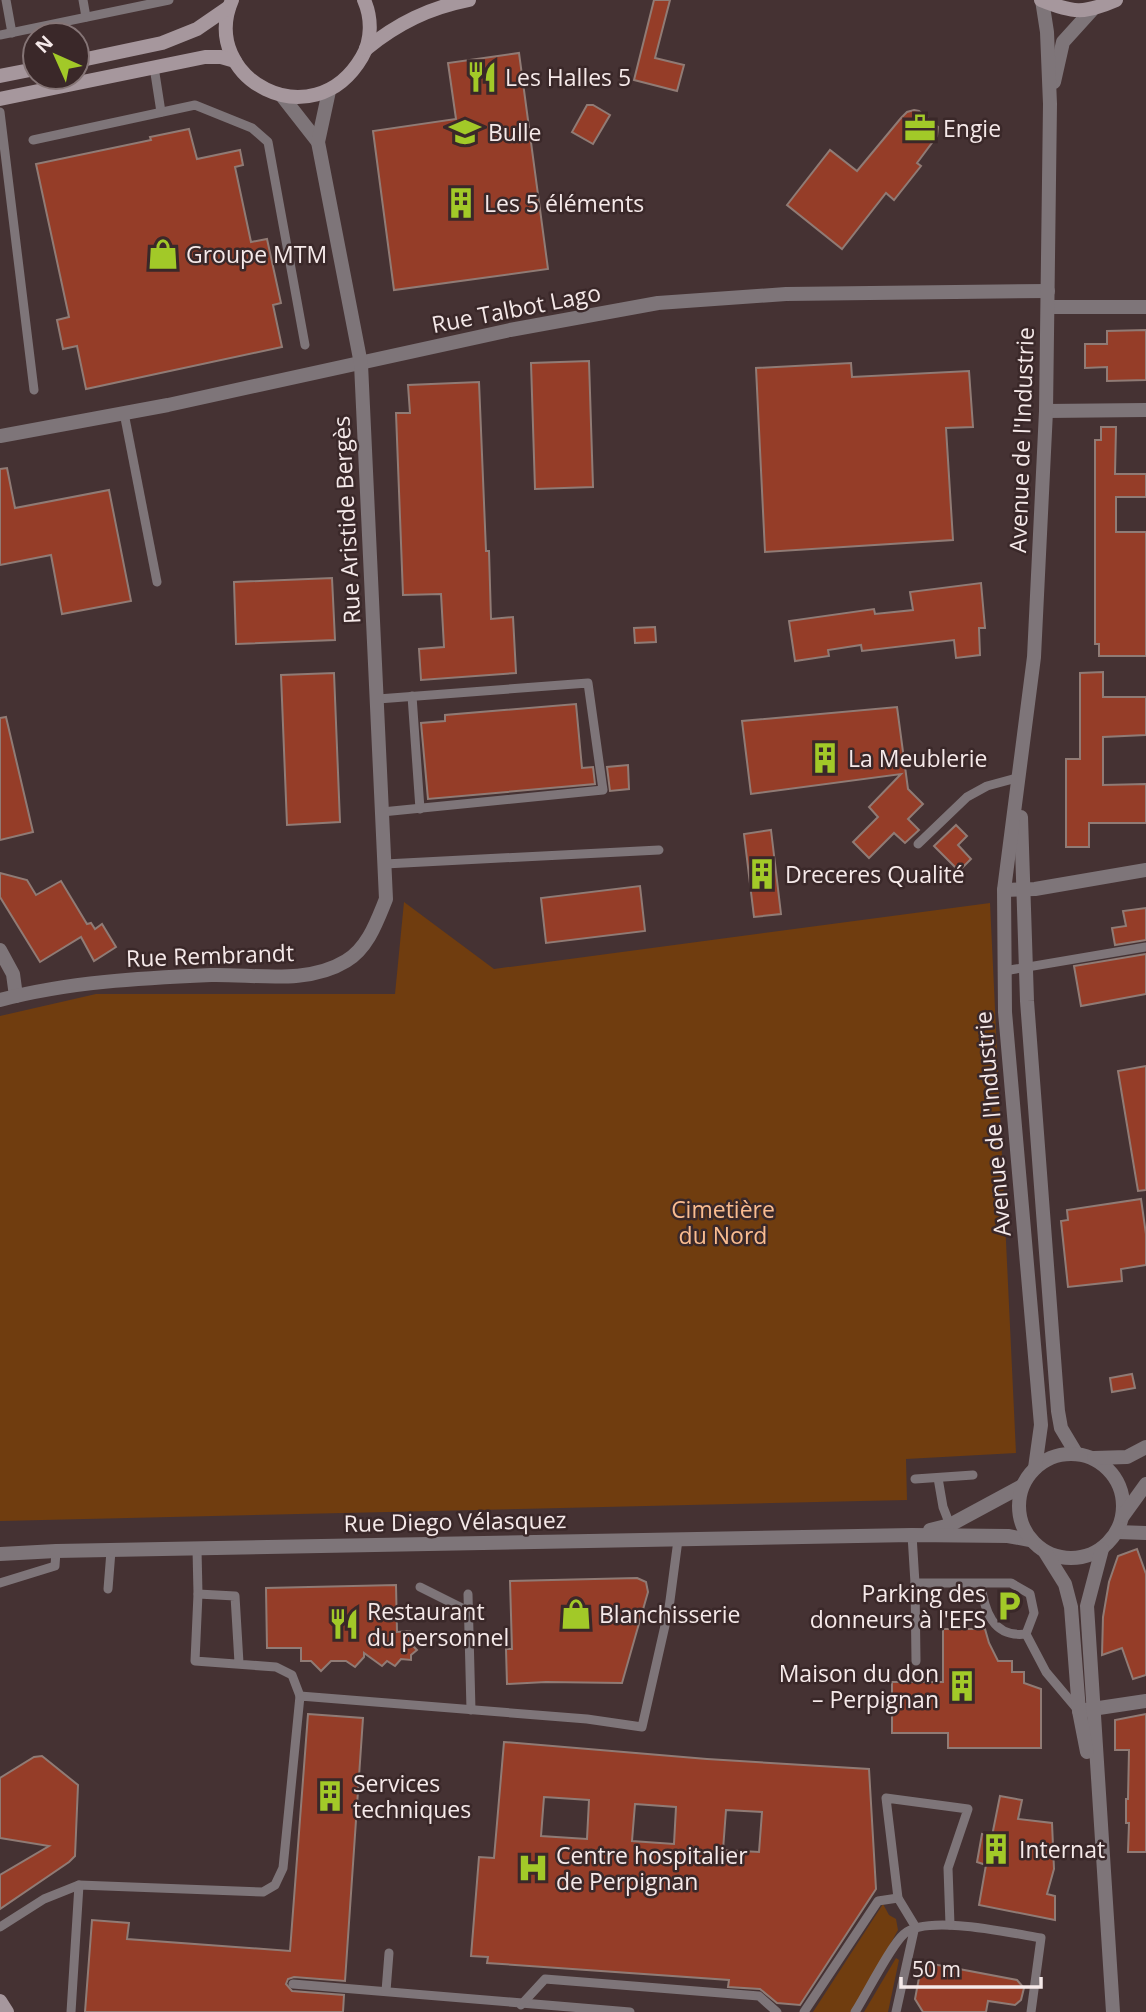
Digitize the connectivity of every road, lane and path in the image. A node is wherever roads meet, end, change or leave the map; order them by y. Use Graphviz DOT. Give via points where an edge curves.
graph roads {
  1 [pos="6,0"];
  2 [pos="83,0"];
  3 [pos="169,0"];
  4 [pos="364,0"];
  5 [pos="469,0"];
  6 [pos="1042,0"];
  7 [pos="1116,0"];
  8 [pos="139,3"];
  9 [pos="230,3"];
  10 [pos="1092,10"];
  11 [pos="86,17"];
  12 [pos="12,33"];
  13 [pos="0,35"];
  14 [pos="366,49"];
  15 [pos="91,58"];
  16 [pos="235,61"];
  17 [pos="154,67"];
  18 [pos="21,72"];
  19 [pos="0,76"];
  20 [pos="329,91"];
  21 [pos="282,96"];
  22 [pos="0,99"];
  23 [pos="1050,104"];
  24 [pos="0,112"];
  25 [pos="161,112"];
  26 [pos="33,140"];
  27 [pos="318,142"];
  28 [pos="1048,291"];
  29 [pos="1048,307"];
  30 [pos="1146,307"];
  31 [pos="305,345"];
  32 [pos="361,364"];
  33 [pos="34,390"];
  34 [pos="1146,410"];
  35 [pos="1046,411"];
  36 [pos="124,413"];
  37 [pos="0,436"];
  38 [pos="157,582"];
  39 [pos="412,696"];
  40 [pos="378,699"];
  41 [pos="1020,777"];
  42 [pos="420,809"];
  43 [pos="382,813"];
  44 [pos="918,844"];
  45 [pos="659,849"];
  46 [pos="385,864"];
  47 [pos="1146,870"];
  48 [pos="1023,889"];
  49 [pos="1004,890"];
  50 [pos="386,899"];
  51 [pos="1146,947"];
  52 [pos="0,950"];
  53 [pos="1026,968"];
  54 [pos="1004,971"];
  55 [pos="16,996"];
  56 [pos="0,1000"];
  57 [pos="1033,1087"];
  58 [pos="1012,1088"];
  59 [pos="1146,1447"];
  60 [pos="1076,1453"];
  61 [pos="1094,1458"];
  62 [pos="1035,1468"];
  63 [pos="973,1475"];
  64 [pos="939,1478"];
  65 [pos="915,1479"];
  66 [pos="1146,1484"];
  67 [pos="1022,1486"];
  68 [pos="1122,1517"];
  69 [pos="950,1525"];
  70 [pos="1117,1532"];
  71 [pos="1146,1533"];
  72 [pos="912,1535"];
  73 [pos="678,1540"];
  74 [pos="1030,1540"];
  75 [pos="197,1549"];
  76 [pos="1102,1549"];
  77 [pos="55,1551"];
  78 [pos="111,1551"];
  79 [pos="1044,1552"];
  80 [pos="0,1554"];
  81 [pos="0,1583"];
  82 [pos="915,1583"];
  83 [pos="981,1583"];
  84 [pos="420,1587"];
  85 [pos="108,1589"];
  86 [pos="198,1594"];
  87 [pos="468,1594"];
  88 [pos="468,1611"];
  89 [pos="1026,1634"];
  90 [pos="916,1661"];
  91 [pos="239,1663"];
  92 [pos="300,1696"];
  93 [pos="1146,1701"];
  94 [pos="471,1710"];
  95 [pos="1086,1710"];
  96 [pos="79,1885"];
  97 [pos="898,1898"];
  98 [pos="950,1925"];
  99 [pos="915,1926"];
  100 [pos="0,1927"];
  101 [pos="389,1953"];
  102 [pos="292,1984"];
  103 [pos="386,1992"];
  104 [pos="0,2001"];
  105 [pos="521,2005"];
  106 [pos="7,2012"];
  107 [pos="71,2012"];
  108 [pos="630,2012"];
  109 [pos="777,2012"];
  110 [pos="804,2012"];
  111 [pos="855,2012"];
  112 [pos="897,2012"];
  113 [pos="1031,2012"];
  114 [pos="1115,2012"];
  1 -- 12 [label="lane"];
  2 -- 11 [label="lane"];
  3 -- 8 [label="lane"];
  4 -- 14 [label="main road" via="370,28"];
  5 -- 14 [label="main road" via="407,20"];
  6 -- 10 [label="main road" via="1066,10"];
  6 -- 23 [label="street, Avenue de l'Industrie"];
  7 -- 10 [label="main road"];
  8 -- 11 [label="lane"];
  9 -- 15 [label="main road" via="197,29 162,43"];
  9 -- 16 [label="main road" via="226,29"];
  10 -- 23 [label="street, Avenue de l'Industrie" via="1063,43"];
  11 -- 12 [label="lane"];
  12 -- 13 [label="lane"];
  14 -- 20 [label="main road" via="352,74"];
  16 -- 17 [label="main road" via="205,57"];
  16 -- 21 [label="main road" via="259,87"];
  17 -- 22 [label="main road"];
  17 -- 25 [label="lane"];
  18 -- 19 [label="main road"];
  20 -- 21 [label="main road" via="306,98"];
  20 -- 27 [label="street, Rue Aristide Bergès"];
  21 -- 27 [label="street, Rue Aristide Bergès"];
  23 -- 28 [label="street, Avenue de l'Industrie"];
  24 -- 33 [label="lane"];
  25 -- 26 [label="lane"];
  25 -- 31 [label="lane" via="195,105 252,128 268,142"];
  27 -- 32 [label="street, Rue Aristide Bergès"];
  28 -- 29 [label="street, Avenue de l'Industrie"];
  28 -- 32 [label="street, Rue Talbot Lago" via="786,294 658,303"];
  29 -- 30 [label="street"];
  29 -- 35 [label="street, Avenue de l'Industrie"];
  32 -- 36 [label="street, Rue Talbot Lago"];
  32 -- 40 [label="street, Rue Aristide Bergès"];
  34 -- 35 [label="street"];
  35 -- 41 [label="street, Avenue de l'Industrie" via="1034,657"];
  36 -- 37 [label="street, Rue Talbot Lago"];
  36 -- 38 [label="lane"];
  39 -- 40 [label="lane"];
  39 -- 42 [label="lane"];
  39 -- 42 [label="lane" via="588,683 603,790"];
  40 -- 43 [label="street, Rue Aristide Bergès"];
  41 -- 44 [label="lane" via="967,797"];
  41 -- 48 [label="street, Avenue de l'Industrie"];
  41 -- 49 [label="street, Avenue de l'Industrie"];
  42 -- 43 [label="lane"];
  43 -- 46 [label="street, Rue Aristide Bergès"];
  45 -- 46 [label="lane"];
  46 -- 50 [label="street, Rue Aristide Bergès"];
  47 -- 48 [label="street"];
  48 -- 49 [label="street"];
  48 -- 53 [label="street, Avenue de l'Industrie"];
  49 -- 54 [label="street, Avenue de l'Industrie"];
  50 -- 55 [label="street, Rue Rembrandt" via="369,937 348,960 320,973 92,983"];
  51 -- 53 [label="lane"];
  52 -- 55 [label="street" via="13,974"];
  53 -- 54 [label="lane"];
  53 -- 57 [label="street, Avenue de l'Industrie"];
  54 -- 58 [label="street, Avenue de l'Industrie"];
  55 -- 56 [label="street, Rue Rembrandt"];
  57 -- 58 [label="street"];
  57 -- 60 [label="street, Avenue de l'Industrie" via="1058,1411 1061,1428"];
  58 -- 62 [label="street, Avenue de l'Industrie" via="1041,1425"];
  59 -- 61 [label="street" via="1127,1457"];
  60 -- 61 [label="street"];
  60 -- 62 [label="street" via="1047,1459"];
  61 -- 68 [label="street" via="1118,1483"];
  62 -- 67 [label="street"];
  63 -- 64 [label="lane"];
  64 -- 65 [label="lane"];
  64 -- 69 [label="lane"];
  66 -- 68 [label="street"];
  67 -- 69 [label="street, Rue Diego Vélasquez"];
  67 -- 74 [label="street" via="1018,1514"];
  68 -- 70 [label="street"];
  69 -- 72 [label="street, Rue Diego Vélasquez"];
  70 -- 71 [label="street"];
  70 -- 76 [label="street"];
  72 -- 73 [label="street, Rue Diego Vélasquez"];
  72 -- 74 [label="street, Rue Diego Vélasquez"];
  72 -- 82 [label="lane"];
  73 -- 75 [label="street, Rue Diego Vélasquez"];
  73 -- 94 [label="lane" via="669,1608 642,1727"];
  74 -- 79 [label="street"];
  75 -- 78 [label="street, Rue Diego Vélasquez"];
  75 -- 86 [label="lane"];
  76 -- 79 [label="street" via="1074,1559"];
  76 -- 95 [label="street" via="1087,1606"];
  77 -- 78 [label="street, Rue Diego Vélasquez"];
  77 -- 80 [label="street, Rue Diego Vélasquez"];
  77 -- 81 [label="lane" via="55,1566"];
  78 -- 85 [label="lane"];
  79 -- 95 [label="street" via="1065,1584"];
  82 -- 83 [label="lane"];
  82 -- 90 [label="lane"];
  83 -- 89 [label="lane" via="983,1604 996,1627 1012,1636"];
  83 -- 89 [label="lane" via="1011,1583 1030,1594 1034,1613"];
  84 -- 88 [label="lane"];
  86 -- 91 [label="lane" via="235,1596"];
  86 -- 91 [label="lane" via="195,1661"];
  87 -- 88 [label="lane"];
  88 -- 94 [label="lane"];
  89 -- 95 [label="lane" via="1046,1672"];
  91 -- 92 [label="lane" via="276,1667 292,1675"];
  92 -- 94 [label="lane"];
  92 -- 96 [label="lane" via="283,1868 275,1885 263,1892"];
  93 -- 95 [label="street"];
  95 -- 114 [label="street"];
  96 -- 100 [label="lane" via="44,1899"];
  96 -- 107 [label="lane"];
  97 -- 98 [label="lane" via="886,1798 968,1809 948,1868"];
  97 -- 99 [label="lane"];
  97 -- 110 [label="lane" via="878,1901"];
  98 -- 99 [label="lane"];
  98 -- 113 [label="lane" via="1041,1938"];
  99 -- 111 [label="lane" via="902,1935"];
  99 -- 112 [label="lane"];
  101 -- 103 [label="lane"];
  102 -- 103 [label="lane"];
  103 -- 105 [label="lane"];
  104 -- 106 [label="main road"];
  105 -- 108 [label="lane"];
  105 -- 109 [label="lane" via="545,1979 760,1996"];
}
